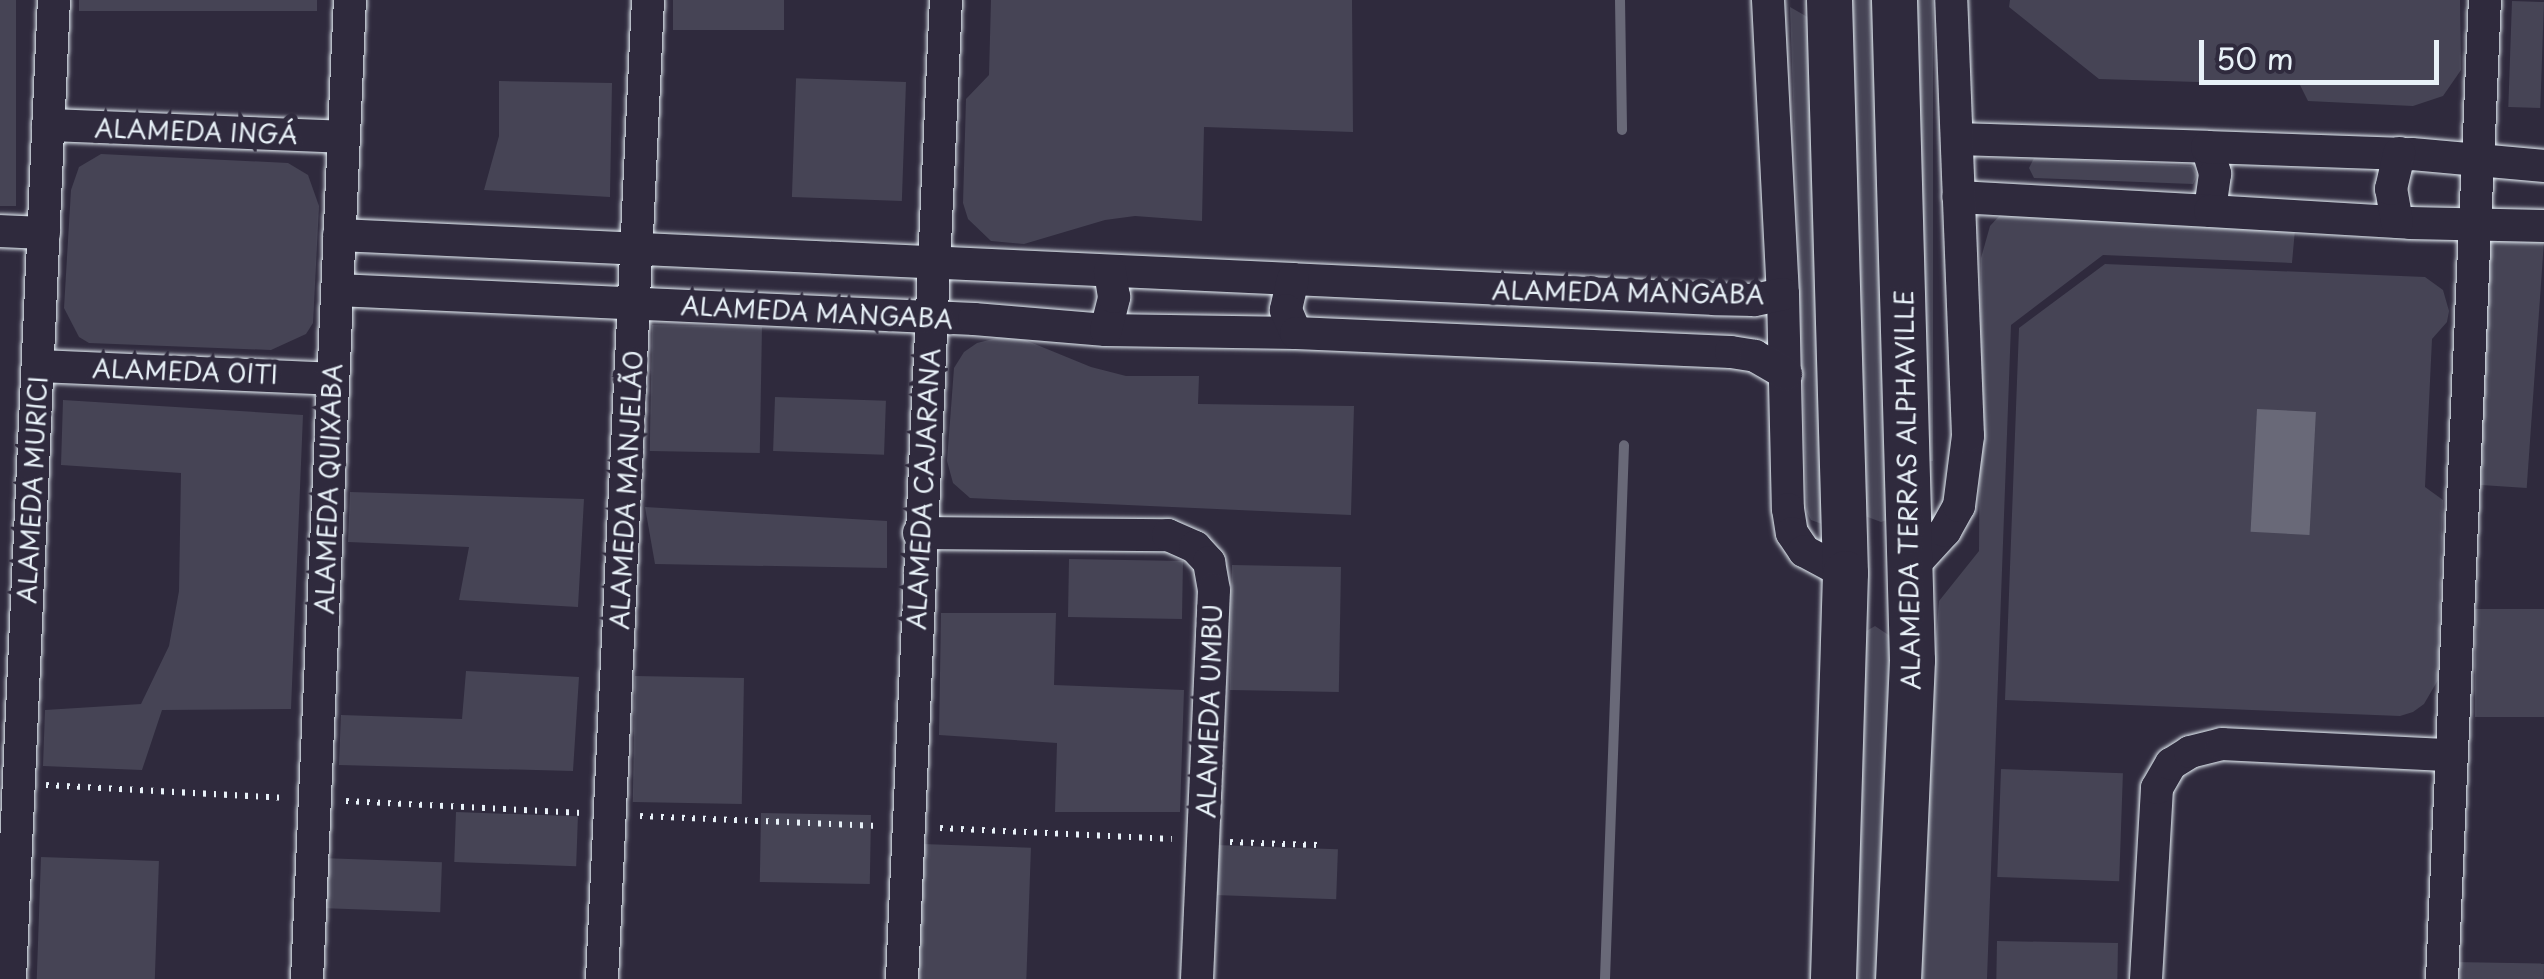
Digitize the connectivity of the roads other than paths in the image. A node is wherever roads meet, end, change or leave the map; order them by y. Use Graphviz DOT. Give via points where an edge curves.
graph roads {
  1 [pos="54,0"];
  2 [pos="350,0"];
  3 [pos="648,0"];
  4 [pos="946,0"];
  5 [pos="1768,0"];
  6 [pos="1828,0"];
  7 [pos="1894,0"];
  8 [pos="1951,0"];
  9 [pos="2486,0"];
  10 [pos="48,126"];
  11 [pos="344,136"];
  12 [pos="1956,139"];
  13 [pos="2207,147"];
  14 [pos="2399,153"];
  15 [pos="2477,159"];
  16 [pos="2544,166"];
  17 [pos="1958,198"];
  18 [pos="2210,211"];
  19 [pos="2396,222"];
  20 [pos="2476,224"];
  21 [pos="2544,226"];
  22 [pos="0,231"];
  23 [pos="44,233"];
  24 [pos="340,235"];
  25 [pos="637,251"];
  26 [pos="935,262"];
  27 [pos="1110,270"];
  28 [pos="1293,279"];
  29 [pos="338,290"];
  30 [pos="1784,294"];
  31 [pos="634,303"];
  32 [pos="932,319"];
  33 [pos="1106,330"];
  34 [pos="1296,333"];
  35 [pos="38,366"];
  36 [pos="1786,374"];
  37 [pos="333,379"];
  38 [pos="919,532"];
  39 [pos="1910,568"];
  40 [pos="1845,573"];
  41 [pos="2450,755"];
  42 [pos="10,979"];
  43 [pos="307,979"];
  44 [pos="602,979"];
  45 [pos="902,979"];
  46 [pos="1197,979"];
  47 [pos="1834,979"];
  48 [pos="1898,979"];
  49 [pos="2146,979"];
  50 [pos="2442,979"];
  1 -- 10 [label="street, ALAMEDA MURICI"];
  2 -- 11 [label="street, ALAMEDA QUIXABA"];
  3 -- 25 [label="street, ALAMEDA MANJELÃO"];
  4 -- 26 [label="street, ALAMEDA CAJARANA"];
  5 -- 30 [label="street"];
  6 -- 40 [label="street"];
  7 -- 39 [label="street, ALAMEDA TERRAS ALPHAVILLE"];
  8 -- 12 [label="street"];
  9 -- 15 [label="street"];
  10 -- 11 [label="street, ALAMEDA INGÁ"];
  10 -- 23 [label="street, ALAMEDA MURICI"];
  11 -- 24 [label="street, ALAMEDA QUIXABA"];
  12 -- 13 [label="street"];
  12 -- 17 [label="street"];
  13 -- 14 [label="street"];
  13 -- 18 [label="street" via="2214,174"];
  14 -- 15 [label="street"];
  14 -- 19 [label="street" via="2391,189"];
  15 -- 16 [label="street"];
  15 -- 20 [label="street"];
  17 -- 18 [label="street"];
  17 -- 39 [label="street" via="1966,471 1952,518"];
  18 -- 19 [label="street"];
  19 -- 20 [label="street"];
  20 -- 21 [label="street"];
  20 -- 41 [label="street"];
  22 -- 23 [label="street"];
  23 -- 35 [label="street, ALAMEDA MURICI"];
  24 -- 25 [label="street, ALAMEDA MANGABA"];
  24 -- 29 [label="street, ALAMEDA QUIXABA"];
  25 -- 26 [label="street, ALAMEDA MANGABA"];
  25 -- 31 [label="street, ALAMEDA MANJELÃO"];
  26 -- 27 [label="street, ALAMEDA MANGABA"];
  26 -- 32 [label="street, ALAMEDA CAJARANA"];
  27 -- 28 [label="street, ALAMEDA MANGABA"];
  27 -- 33 [label="street" via="1114,297"];
  28 -- 30 [label="street, ALAMEDA MANGABA" via="1734,300"];
  28 -- 34 [label="street" via="1286,310"];
  29 -- 31 [label="street, ALAMEDA MANGABA"];
  29 -- 37 [label="street, ALAMEDA QUIXABA"];
  30 -- 36 [label="street"];
  31 -- 32 [label="street, ALAMEDA MANGABA"];
  31 -- 44 [label="street, ALAMEDA MANJELÃO"];
  32 -- 33 [label="street, ALAMEDA MANGABA"];
  32 -- 38 [label="street, ALAMEDA CAJARANA"];
  33 -- 34 [label="street, ALAMEDA MANGABA"];
  34 -- 36 [label="street, ALAMEDA MANGABA" via="1730,352 1755,356"];
  35 -- 37 [label="street, ALAMEDA OITI"];
  35 -- 42 [label="street, ALAMEDA MURICI"];
  36 -- 40 [label="street" via="1792,533 1804,551"];
  37 -- 43 [label="street, ALAMEDA QUIXABA"];
  38 -- 45 [label="street, ALAMEDA CAJARANA"];
  38 -- 46 [label="street, ALAMEDA UMBU" via="1168,535 1209,562 1214,590"];
  39 -- 40 [label="street"];
  39 -- 48 [label="street, ALAMEDA TERRAS ALPHAVILLE"];
  40 -- 47 [label="street"];
  41 -- 49 [label="street" via="2222,744 2171,764 2157,788"];
  41 -- 50 [label="street"];
}
